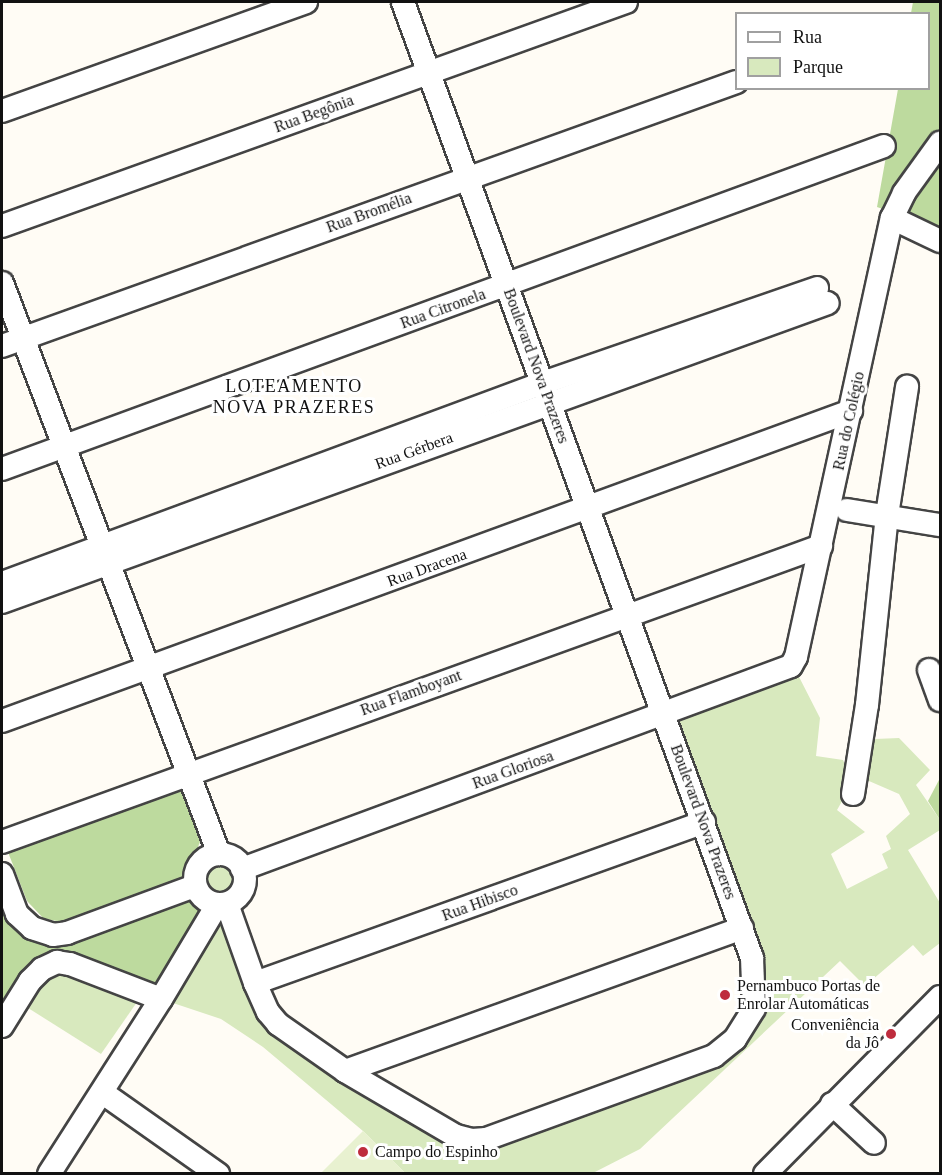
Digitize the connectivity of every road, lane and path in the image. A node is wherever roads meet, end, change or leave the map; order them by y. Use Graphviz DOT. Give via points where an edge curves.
graph roads {
  1 [pos="306,2"];
  2 [pos="403,2"];
  3 [pos="626,2"];
  4 [pos="429,72"];
  5 [pos="735,82"];
  6 [pos="2,111"];
  7 [pos="940,143"];
  8 [pos="884,146"];
  9 [pos="468,178"];
  10 [pos="892,218"];
  11 [pos="2,226"];
  12 [pos="940,241"];
  13 [pos="2,283"];
  14 [pos="507,285"];
  15 [pos="822,296"];
  16 [pos="12,343"];
  17 [pos="907,387"];
  18 [pos="546,393"];
  19 [pos="851,411"];
  20 [pos="63,446"];
  21 [pos="2,468"];
  22 [pos="589,509"];
  23 [pos="847,510"];
  24 [pos="886,515"];
  25 [pos="940,525"];
  26 [pos="821,546"];
  27 [pos="105,555"];
  28 [pos="2,583"];
  29 [pos="2,602"];
  30 [pos="627,614"];
  31 [pos="148,668"];
  32 [pos="929,670"];
  33 [pos="783,671"];
  34 [pos="940,700"];
  35 [pos="663,714"];
  36 [pos="2,721"];
  37 [pos="188,774"];
  38 [pos="853,794"];
  39 [pos="704,822"];
  40 [pos="2,842"];
  41 [pos="219,854"];
  42 [pos="243,869"];
  43 [pos="2,874"];
  44 [pos="195,886"];
  45 [pos="222,904"];
  46 [pos="742,928"];
  47 [pos="255,983"];
  48 [pos="940,997"];
  49 [pos="161,999"];
  50 [pos="2,1026"];
  51 [pos="345,1071"];
  52 [pos="103,1093"];
  53 [pos="832,1104"];
  54 [pos="874,1143"];
  55 [pos="772,1171"];
  56 [pos="49,1173"];
  57 [pos="218,1173"];
  1 -- 6 [label="street"];
  2 -- 4 [label="street, Boulevard Nova Prazeres"];
  3 -- 4 [label="street, Rua Begônia"];
  4 -- 9 [label="street, Boulevard Nova Prazeres"];
  4 -- 11 [label="street, Rua Begônia"];
  5 -- 9 [label="street, Rua Bromélia"];
  7 -- 10 [label="street, Rua do Colégio" via="904,193"];
  8 -- 14 [label="street, Rua Citronela"];
  9 -- 14 [label="street, Boulevard Nova Prazeres"];
  9 -- 16 [label="street, Rua Bromélia"];
  10 -- 12 [label="street"];
  10 -- 19 [label="street, Rua do Colégio"];
  13 -- 16 [label="street"];
  14 -- 18 [label="street, Boulevard Nova Prazeres"];
  14 -- 20 [label="street, Rua Citronela"];
  15 -- 18 [label="street, Rua Gérbera"];
  16 -- 20 [label="street"];
  17 -- 24 [label="street"];
  18 -- 22 [label="street, Boulevard Nova Prazeres"];
  18 -- 27 [label="street, Rua Gérbera"];
  19 -- 22 [label="street, Rua Dracena"];
  19 -- 26 [label="street, Rua do Colégio"];
  20 -- 21 [label="street, Rua Citronela"];
  20 -- 27 [label="street"];
  22 -- 30 [label="street, Boulevard Nova Prazeres"];
  22 -- 31 [label="street, Rua Dracena"];
  23 -- 24 [label="street"];
  24 -- 25 [label="street"];
  24 -- 38 [label="street" via="867,705"];
  26 -- 30 [label="street, Rua Flamboyant"];
  26 -- 33 [label="street, Rua do Colégio" via="796,657"];
  27 -- 28 [label="street, Rua Gérbera"];
  27 -- 29 [label="street, Rua Gérbera"];
  27 -- 31 [label="street"];
  30 -- 35 [label="street, Boulevard Nova Prazeres"];
  30 -- 37 [label="street, Rua Flamboyant"];
  31 -- 36 [label="street, Rua Dracena"];
  31 -- 37 [label="street"];
  32 -- 34 [label="street"];
  33 -- 35 [label="street, Rua Gloriosa"];
  35 -- 39 [label="street, Boulevard Nova Prazeres"];
  35 -- 42 [label="street, Rua Gloriosa"];
  37 -- 40 [label="street, Rua Flamboyant"];
  37 -- 41 [label="street"];
  39 -- 46 [label="street, Boulevard Nova Prazeres"];
  39 -- 47 [label="street, Rua Hibisco"];
  41 -- 42 [label="street" via="233,858"];
  41 -- 44 [label="street" via="201,862 195,873"];
  42 -- 45 [label="street" via="240,894"];
  43 -- 44 [label="street" via="17,914 32,928 53,935"];
  44 -- 45 [label="street" via="203,899"];
  45 -- 47 [label="street, Boulevard Nova Prazeres"];
  45 -- 49 [label="street"];
  46 -- 51 [label="street"];
  46 -- 51 [label="street, Boulevard Nova Prazeres" via="752,958 756,991 754,1008 735,1040 714,1056 551,1116 486,1139 472,1140 456,1136"];
  47 -- 51 [label="street, Boulevard Nova Prazeres" via="278,1024"];
  48 -- 53 [label="street"];
  49 -- 50 [label="street" via="57,962 30,981"];
  49 -- 52 [label="street"];
  52 -- 56 [label="street"];
  52 -- 57 [label="street"];
  53 -- 54 [label="street"];
  53 -- 55 [label="street"];
}
